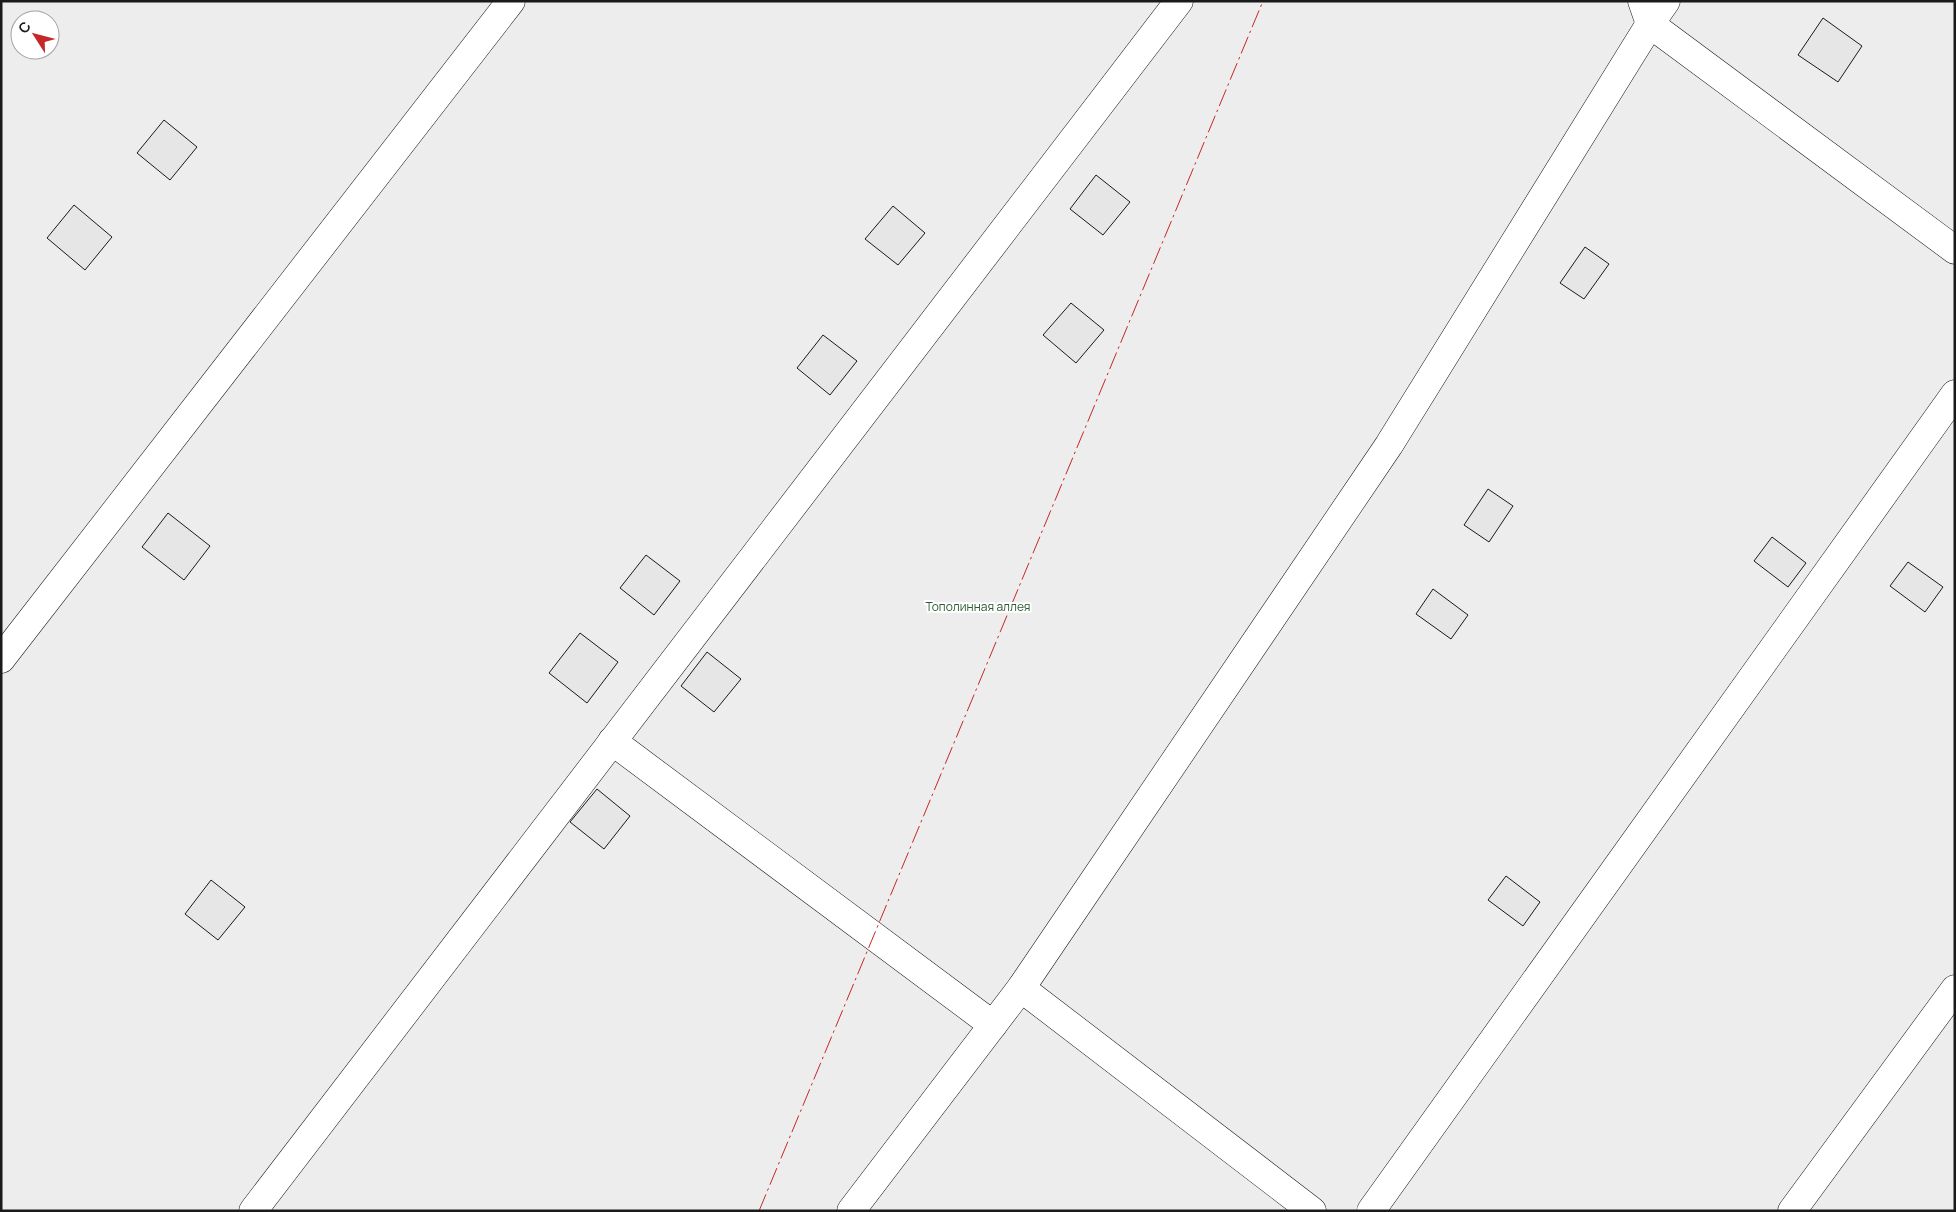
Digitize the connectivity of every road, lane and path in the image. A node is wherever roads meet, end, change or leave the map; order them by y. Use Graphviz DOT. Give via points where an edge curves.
graph roads {
  1 [pos="511,1"];
  2 [pos="1179,1"];
  3 [pos="1666,1"];
  4 [pos="1646,13"];
  5 [pos="1955,250"];
  6 [pos="1955,394"];
  7 [pos="1,659"];
  8 [pos="612,740"];
  9 [pos="1021,988"];
  10 [pos="1955,989"];
  11 [pos="993,1025"];
  12 [pos="253,1211"];
  13 [pos="851,1211"];
  14 [pos="1312,1211"];
  15 [pos="1371,1211"];
  16 [pos="1792,1211"];
  1 -- 7 [label="street"];
  2 -- 8 [label="street"];
  3 -- 4 [label="street"];
  4 -- 5 [label="street"];
  4 -- 9 [label="street" via="1389,445"];
  6 -- 15 [label="street"];
  8 -- 11 [label="street"];
  8 -- 12 [label="street"];
  9 -- 11 [label="street"];
  9 -- 14 [label="street"];
  10 -- 16 [label="street"];
  11 -- 13 [label="street"];
}
